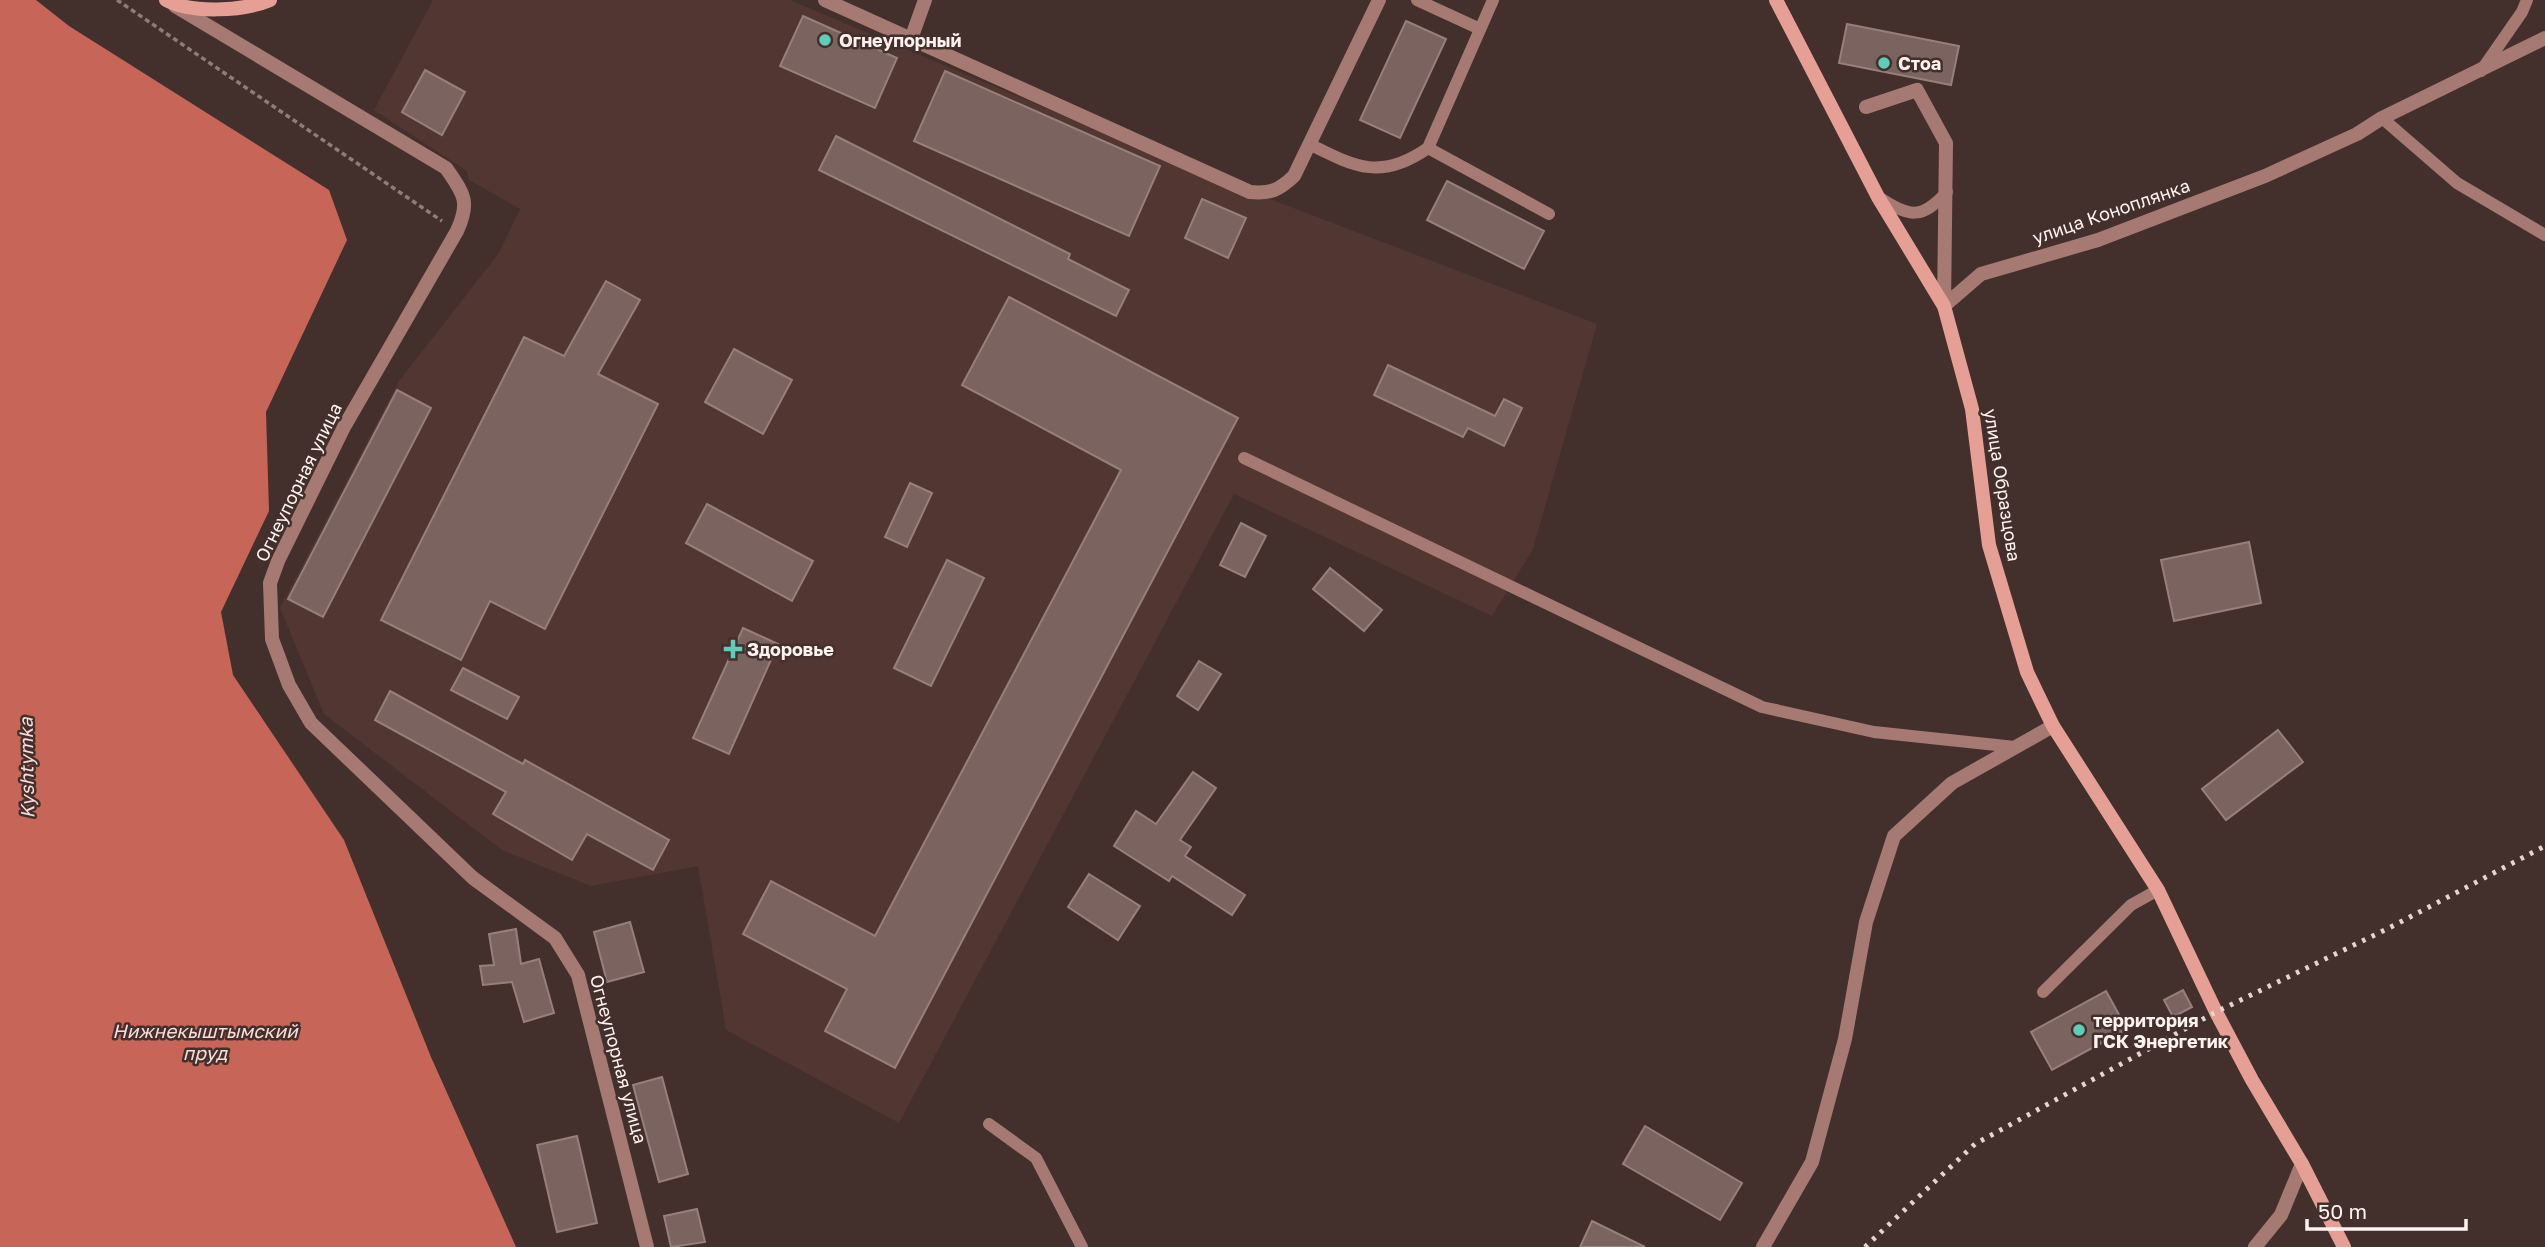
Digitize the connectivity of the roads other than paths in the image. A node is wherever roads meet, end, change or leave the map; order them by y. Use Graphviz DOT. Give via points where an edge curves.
graph roads {
  1 [pos="270,0"];
  2 [pos="825,0"];
  3 [pos="925,0"];
  4 [pos="1379,0"];
  5 [pos="1418,0"];
  6 [pos="1493,0"];
  7 [pos="1776,0"];
  8 [pos="2527,0"];
  9 [pos="168,1"];
  10 [pos="1480,29"];
  11 [pos="2545,38"];
  12 [pos="911,39"];
  13 [pos="2481,71"];
  14 [pos="1866,107"];
  15 [pos="2382,118"];
  16 [pos="1309,144"];
  17 [pos="1428,148"];
  18 [pos="1947,192"];
  19 [pos="1878,197"];
  20 [pos="1549,214"];
  21 [pos="2545,235"];
  22 [pos="1944,306"];
  23 [pos="1244,458"];
  24 [pos="2053,726"];
  25 [pos="2015,747"];
  26 [pos="2158,890"];
  27 [pos="2043,992"];
  28 [pos="989,1124"];
  29 [pos="2302,1164"];
  30 [pos="647,1247"];
  31 [pos="1082,1247"];
  32 [pos="1763,1247"];
  33 [pos="2255,1247"];
  34 [pos="2344,1247"];
  1 -- 9 [label="main road" via="213,9"];
  2 -- 12 [label="street"];
  3 -- 12 [label="street"];
  4 -- 16 [label="street"];
  5 -- 10 [label="lane"];
  6 -- 10 [label="lane"];
  7 -- 19 [label="main road, улица Образцова"];
  8 -- 13 [label="lane"];
  9 -- 30 [label="street, Огнеупорная улица" via="446,168 463,192 466,213 344,427 270,583 272,639 278,661 311,723 473,878 555,938 579,975"];
  10 -- 17 [label="lane"];
  11 -- 13 [label="street, улица Коноплянка"];
  12 -- 16 [label="street" via="1250,192 1268,194 1280,188 1294,176"];
  13 -- 15 [label="street, улица Коноплянка"];
  14 -- 18 [label="street" via="1917,90 1946,143"];
  15 -- 21 [label="lane" via="2457,183"];
  15 -- 22 [label="street, улица Коноплянка" via="2265,176 2098,240 1981,274"];
  16 -- 17 [label="lane" via="1347,163 1376,168 1406,164"];
  17 -- 20 [label="lane"];
  18 -- 19 [label="lane" via="1933,208 1905,214"];
  18 -- 22 [label="street"];
  19 -- 22 [label="main road, улица Образцова"];
  22 -- 24 [label="main road, улица Образцова" via="1972,409 1989,545 2027,671"];
  23 -- 25 [label="lane" via="1762,707 1874,732"];
  24 -- 25 [label="street"];
  24 -- 26 [label="main road, улица Образцова"];
  25 -- 32 [label="street" via="1951,783 1894,836 1866,922 1845,1039 1812,1162"];
  26 -- 27 [label="lane" via="2131,905"];
  26 -- 29 [label="main road, улица Образцова" via="2216,1012"];
  28 -- 31 [label="lane" via="1036,1158"];
  29 -- 33 [label="street" via="2281,1215"];
  29 -- 34 [label="main road, улица Образцова"];
}
